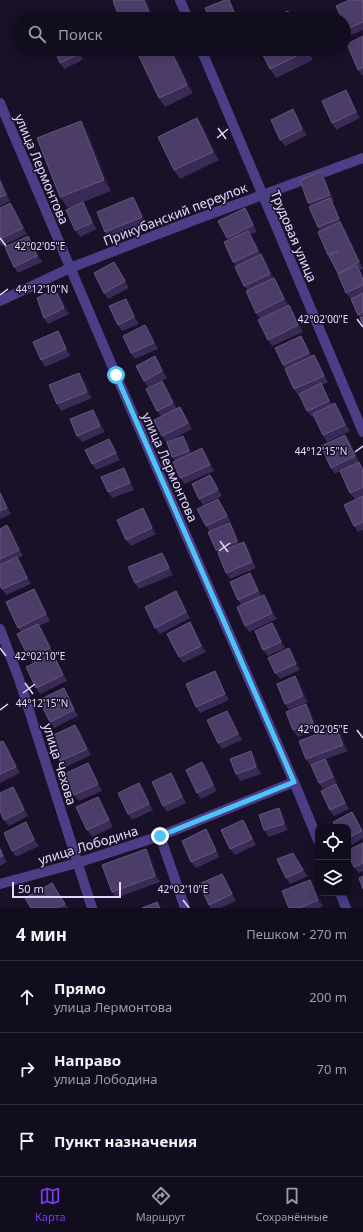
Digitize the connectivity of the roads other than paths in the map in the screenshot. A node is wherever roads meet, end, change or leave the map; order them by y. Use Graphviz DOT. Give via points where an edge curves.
graph roads {
  1 [pos="180,0"];
  2 [pos="185,12"];
  3 [pos="204,56"];
  4 [pos="0,103"];
  5 [pos="363,158"];
  6 [pos="262,195"];
  7 [pos="70,268"];
  8 [pos="0,301"];
  9 [pos="363,432"];
  10 [pos="0,629"];
  11 [pos="294,782"];
  12 [pos="315,833"];
  13 [pos="160,836"];
  14 [pos="77,863"];
  15 [pos="0,884"];
  16 [pos="341,896"];
  17 [pos="92,908"];
  18 [pos="185,908"];
  19 [pos="346,908"];
  1 -- 2 [label="street"];
  3 -- 6 [label="street, Трудовая улица"];
  4 -- 7 [label="street, улица Лермонтова"];
  5 -- 6 [label="street, Прикубанский переулок"];
  6 -- 7 [label="street, Прикубанский переулок"];
  6 -- 9 [label="street, Трудовая улица"];
  7 -- 8 [label="street, Прикубанский переулок"];
  7 -- 11 [label="street, улица Лермонтова"];
  10 -- 14 [label="street, улица Чехова" via="19,679"];
  11 -- 12 [label="street, улица Лермонтова"];
  11 -- 13 [label="street, улица Лободина"];
  13 -- 14 [label="street, улица Лободина"];
  13 -- 18 [label="street"];
  14 -- 15 [label="street, улица Лободина"];
  14 -- 17 [label="street, улица Чехова"];
  16 -- 19 [label="street"];
}
